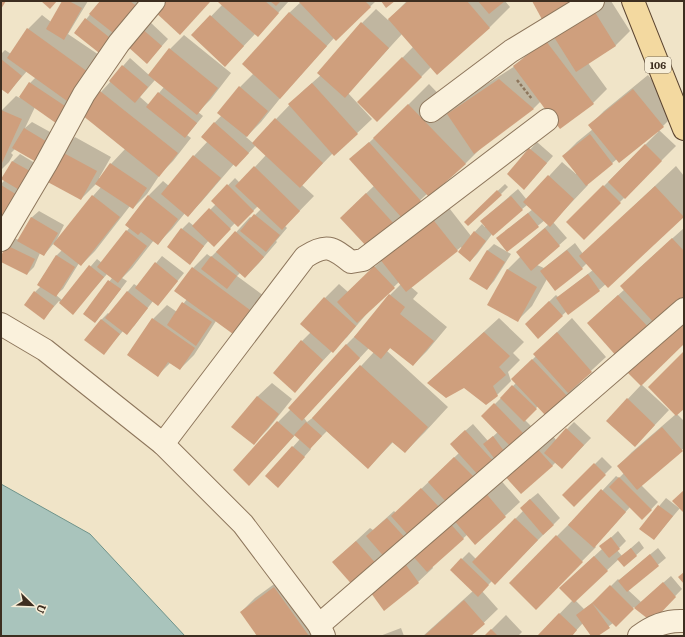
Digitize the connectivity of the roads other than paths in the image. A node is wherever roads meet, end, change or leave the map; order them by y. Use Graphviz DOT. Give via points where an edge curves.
graph roads {
  1 [pos="154,1"];
  2 [pos="593,1"];
  3 [pos="633,1"];
  4 [pos="431,111"];
  5 [pos="547,120"];
  6 [pos="684,129"];
  7 [pos="1,240"];
  8 [pos="684,308"];
  9 [pos="1,324"];
  10 [pos="164,444"];
  11 [pos="684,621"];
  12 [pos="321,630"];
  13 [pos="639,636"];
  1 -- 7 [label="street" via="119,43 84,94"];
  2 -- 4 [label="street" via="511,51"];
  3 -- 6 [label="main road, 106"];
  5 -- 10 [label="street" via="363,260 351,262 329,248 316,249 304,257"];
  8 -- 12 [label="street"];
  9 -- 10 [label="street" via="45,350"];
  10 -- 12 [label="street" via="243,524"];
  11 -- 13 [label="street" via="674,620 650,628"];
}
